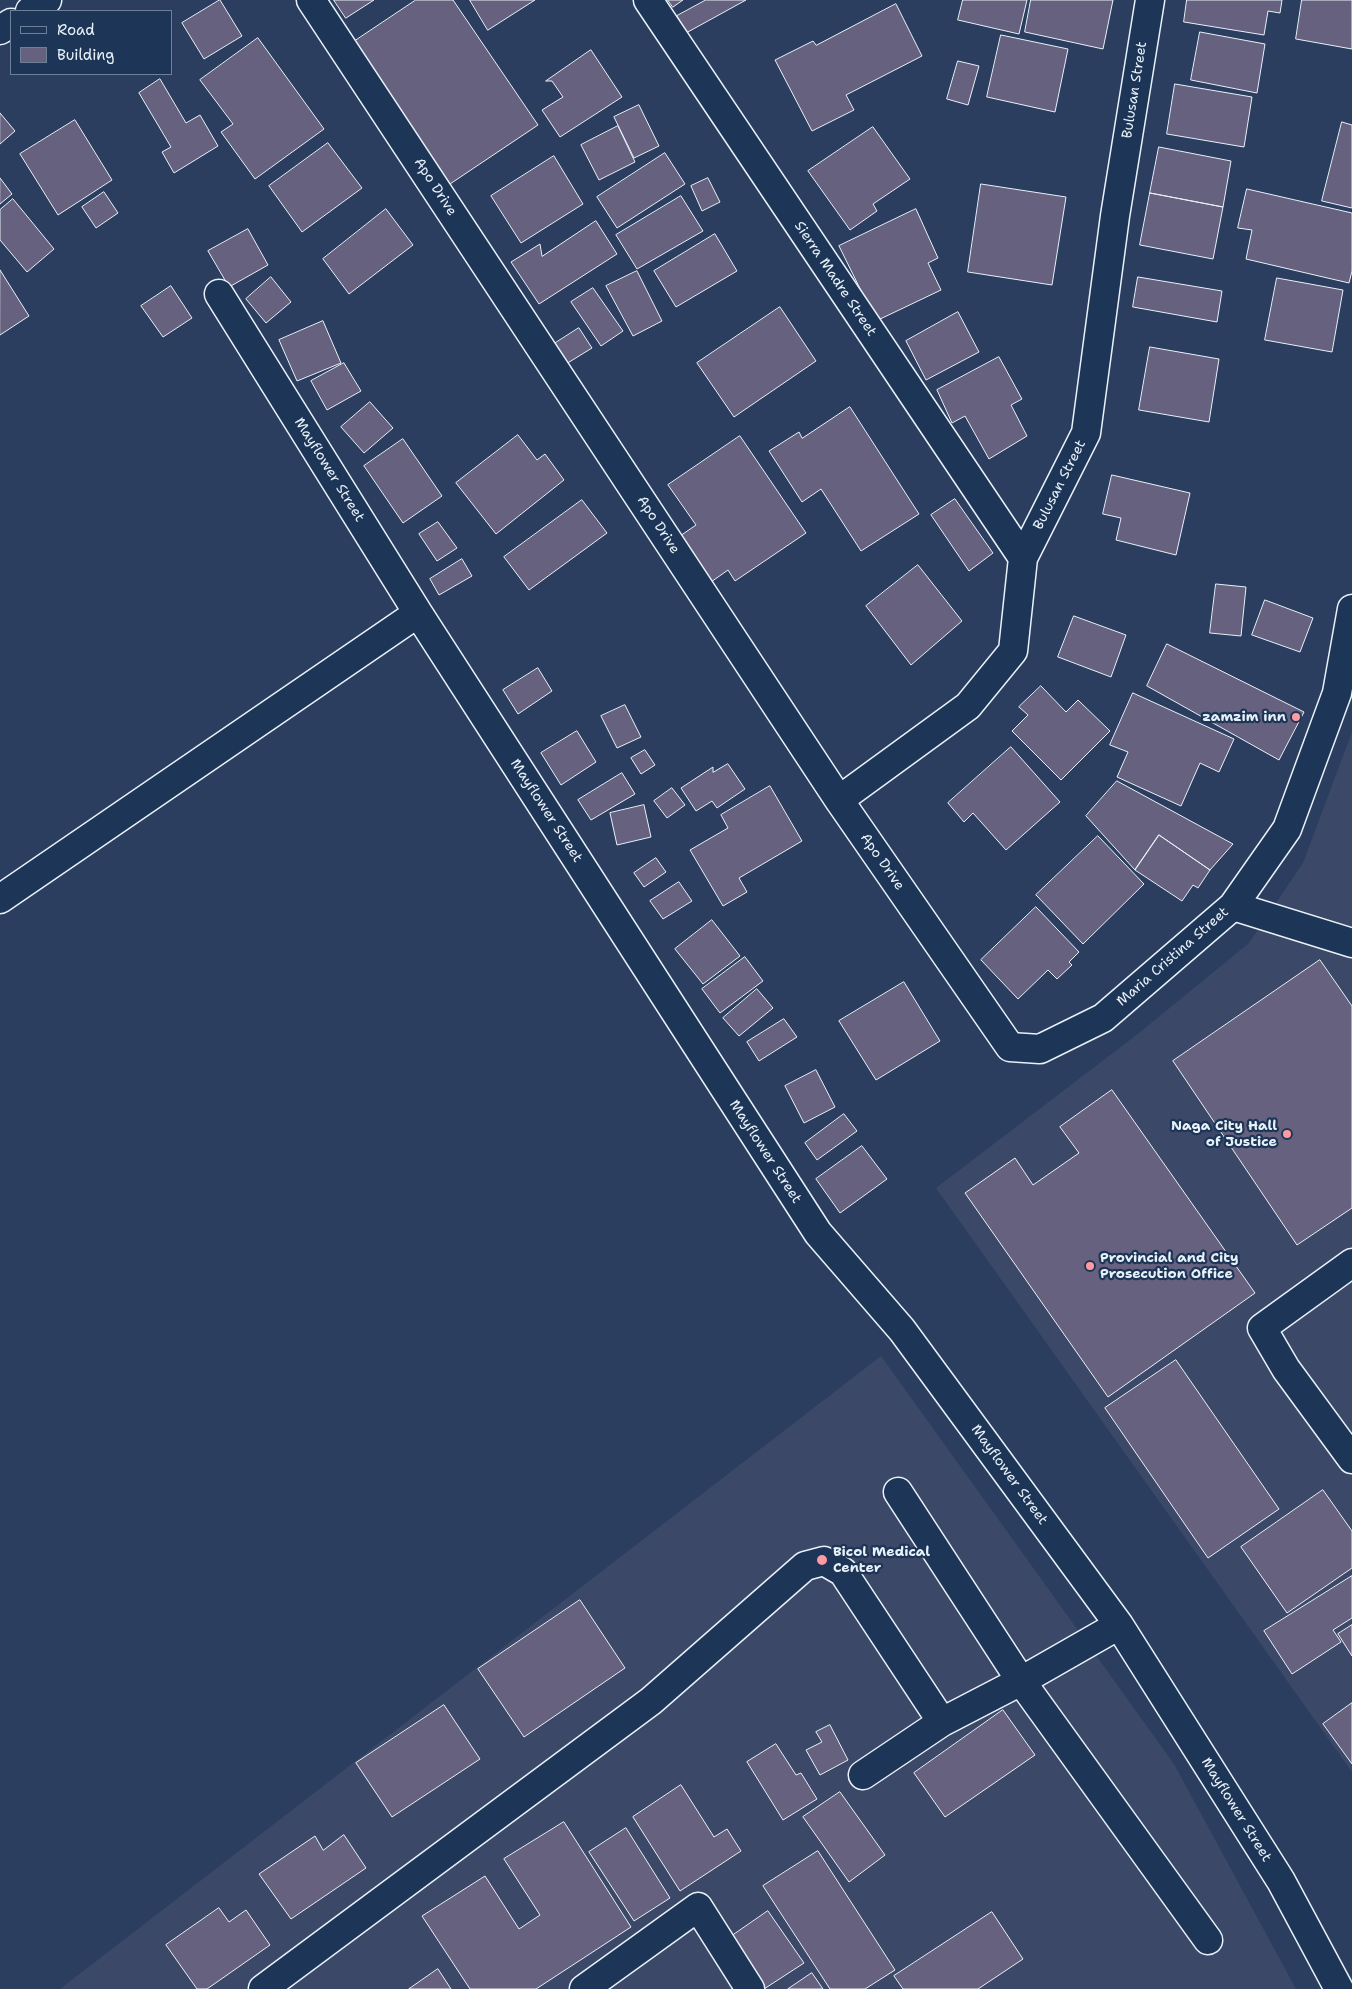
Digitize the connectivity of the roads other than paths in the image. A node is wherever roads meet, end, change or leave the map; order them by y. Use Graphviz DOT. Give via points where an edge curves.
graph roads {
  1 [pos="47,0"];
  2 [pos="311,0"];
  3 [pos="648,0"];
  4 [pos="1150,0"];
  5 [pos="32,10"];
  6 [pos="219,294"];
  7 [pos="1023,558"];
  8 [pos="1352,609"];
  9 [pos="418,612"];
  10 [pos="839,800"];
  11 [pos="0,899"];
  12 [pos="1233,906"];
  13 [pos="1352,943"];
  14 [pos="1010,1047"];
  15 [pos="1352,1263"];
  16 [pos="1352,1459"];
  17 [pos="898,1492"];
  18 [pos="1119,1625"];
  19 [pos="1021,1681"];
  20 [pos="942,1722"];
  21 [pos="863,1775"];
  22 [pos="1208,1940"];
  23 [pos="263,1989"];
  24 [pos="584,1989"];
  25 [pos="750,1989"];
  26 [pos="1339,1989"];
  1 -- 5 [label="street"];
  2 -- 10 [label="street, Apo Drive"];
  3 -- 7 [label="street, Sierra Madre Street"];
  4 -- 7 [label="street, Bulusan Street" via="1115,216 1086,433"];
  6 -- 9 [label="street, Mayflower Street"];
  7 -- 10 [label="street, Bulusan Street" via="1013,651 968,706"];
  8 -- 12 [label="street, Maria Cristina Street" via="1337,693 1288,829"];
  9 -- 11 [label="street"];
  9 -- 18 [label="street, Mayflower Street" via="818,1234 902,1330"];
  10 -- 14 [label="street, Apo Drive"];
  12 -- 13 [label="street"];
  12 -- 14 [label="street, Maria Cristina Street" via="1102,1018 1040,1049"];
  15 -- 16 [label="street" via="1262,1328 1286,1369"];
  17 -- 19 [label="street"];
  18 -- 19 [label="street"];
  18 -- 26 [label="street, Mayflower Street" via="1281,1881"];
  19 -- 20 [label="street"];
  19 -- 22 [label="street"];
  20 -- 21 [label="street"];
  20 -- 23 [label="street" via="843,1572 824,1561 805,1566 651,1701"];
  24 -- 25 [label="street" via="698,1907"];
}
